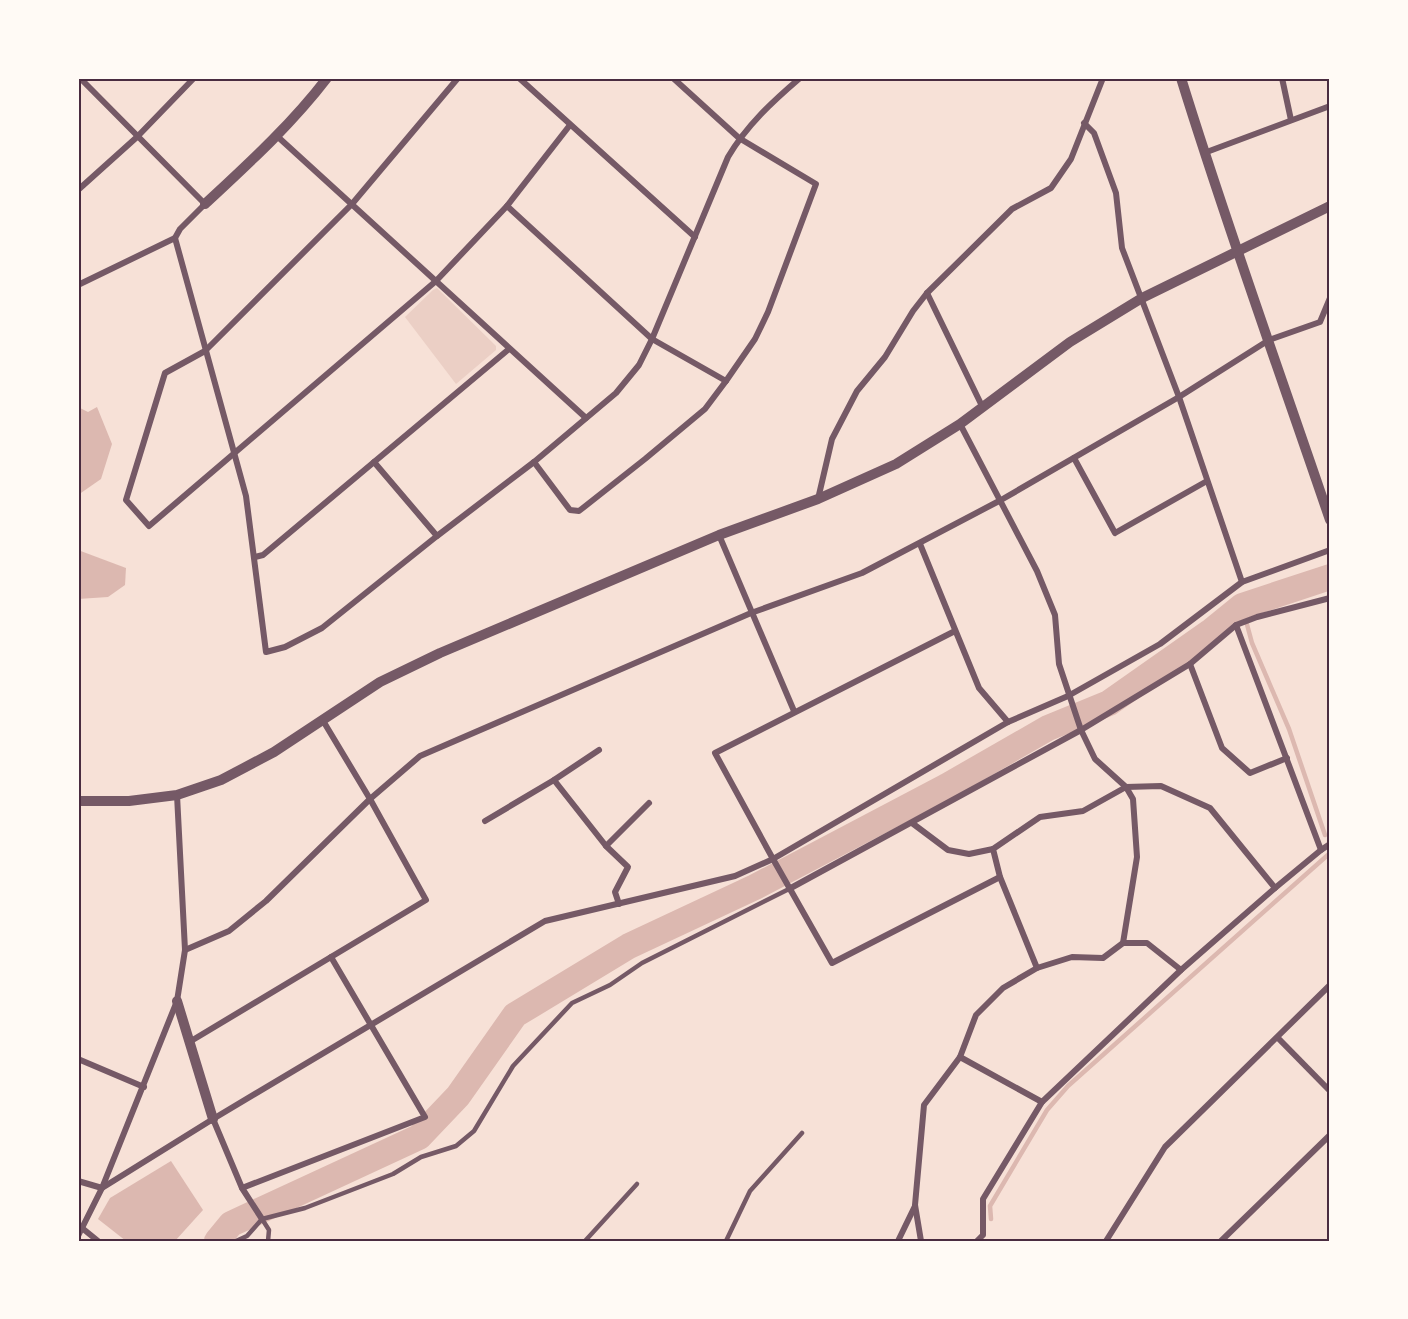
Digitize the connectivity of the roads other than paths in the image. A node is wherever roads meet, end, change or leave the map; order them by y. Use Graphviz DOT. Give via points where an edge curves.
graph roads {
  1 [pos="80,78"];
  2 [pos="194,78"];
  3 [pos="327,78"];
  4 [pos="458,78"];
  5 [pos="519,78"];
  6 [pos="673,78"];
  7 [pos="800,78"];
  8 [pos="1103,78"];
  9 [pos="1181,78"];
  10 [pos="1282,78"];
  11 [pos="1330,106"];
  12 [pos="1291,120"];
  13 [pos="1084,123"];
  14 [pos="570,125"];
  15 [pos="278,136"];
  16 [pos="137,137"];
  17 [pos="740,138"];
  18 [pos="1204,153"];
  19 [pos="78,190"];
  20 [pos="205,204"];
  21 [pos="352,204"];
  22 [pos="507,206"];
  23 [pos="1330,206"];
  24 [pos="695,237"];
  25 [pos="175,238"];
  26 [pos="1237,252"];
  27 [pos="436,281"];
  28 [pos="78,285"];
  29 [pos="927,292"];
  30 [pos="1142,298"];
  31 [pos="1330,298"];
  32 [pos="652,339"];
  33 [pos="1269,340"];
  34 [pos="509,349"];
  35 [pos="205,351"];
  36 [pos="726,381"];
  37 [pos="1179,397"];
  38 [pos="982,406"];
  39 [pos="586,418"];
  40 [pos="960,424"];
  41 [pos="235,454"];
  42 [pos="1074,458"];
  43 [pos="374,462"];
  44 [pos="534,462"];
  45 [pos="1207,481"];
  46 [pos="818,499"];
  47 [pos="1001,500"];
  48 [pos="1330,520"];
  49 [pos="719,535"];
  50 [pos="437,536"];
  51 [pos="920,544"];
  52 [pos="1330,550"];
  53 [pos="255,557"];
  54 [pos="1242,582"];
  55 [pos="1330,598"];
  56 [pos="751,613"];
  57 [pos="1236,625"];
  58 [pos="955,631"];
  59 [pos="1190,664"];
  60 [pos="1068,696"];
  61 [pos="794,711"];
  62 [pos="322,719"];
  63 [pos="1008,722"];
  64 [pos="1081,730"];
  65 [pos="598,750"];
  66 [pos="1287,758"];
  67 [pos="554,780"];
  68 [pos="1126,787"];
  69 [pos="177,795"];
  70 [pos="370,799"];
  71 [pos="78,801"];
  72 [pos="649,803"];
  73 [pos="485,821"];
  74 [pos="912,823"];
  75 [pos="1330,844"];
  76 [pos="606,846"];
  77 [pos="993,849"];
  78 [pos="1321,850"];
  79 [pos="772,860"];
  80 [pos="1000,877"];
  81 [pos="1275,888"];
  82 [pos="789,889"];
  83 [pos="619,904"];
  84 [pos="1123,943"];
  85 [pos="185,950"];
  86 [pos="331,957"];
  87 [pos="1036,968"];
  88 [pos="1181,970"];
  89 [pos="1330,985"];
  90 [pos="177,1001"];
  91 [pos="370,1026"];
  92 [pos="1278,1038"];
  93 [pos="191,1041"];
  94 [pos="960,1057"];
  95 [pos="78,1059"];
  96 [pos="144,1087"];
  97 [pos="1330,1091"];
  98 [pos="1042,1102"];
  99 [pos="213,1119"];
  100 [pos="802,1132"];
  101 [pos="1330,1136"];
  102 [pos="78,1181"];
  103 [pos="637,1184"];
  104 [pos="102,1188"];
  105 [pos="242,1188"];
  106 [pos="915,1205"];
  107 [pos="262,1219"];
  108 [pos="82,1228"];
  109 [pos="78,1236"];
  110 [pos="983,1238"];
  111 [pos="98,1241"];
  112 [pos="236,1241"];
  113 [pos="268,1241"];
  114 [pos="585,1241"];
  115 [pos="726,1241"];
  116 [pos="898,1241"];
  117 [pos="921,1241"];
  118 [pos="977,1241"];
  119 [pos="1106,1241"];
  120 [pos="1221,1241"];
  1 -- 16 [label="street"];
  2 -- 16 [label="street"];
  3 -- 15 [label="street"];
  4 -- 21 [label="street"];
  5 -- 14 [label="street"];
  6 -- 17 [label="street"];
  7 -- 17 [label="street"];
  8 -- 13 [label="street"];
  9 -- 18 [label="street"];
  10 -- 12 [label="street"];
  11 -- 12 [label="street"];
  12 -- 18 [label="street"];
  13 -- 29 [label="street" via="1071,159 1051,188 1012,209"];
  13 -- 30 [label="street" via="1094,133 1116,193 1122,248"];
  14 -- 22 [label="street"];
  14 -- 24 [label="street"];
  15 -- 20 [label="street"];
  15 -- 21 [label="street"];
  16 -- 19 [label="street"];
  16 -- 20 [label="street"];
  17 -- 24 [label="street" via="728,157"];
  17 -- 36 [label="street" via="816,184 768,312"];
  18 -- 26 [label="street"];
  20 -- 25 [label="street"];
  21 -- 27 [label="street"];
  21 -- 35 [label="street"];
  22 -- 27 [label="street"];
  22 -- 32 [label="street"];
  23 -- 26 [label="street"];
  24 -- 32 [label="street"];
  25 -- 28 [label="street"];
  25 -- 35 [label="street"];
  26 -- 30 [label="street"];
  26 -- 33 [label="street"];
  27 -- 34 [label="street"];
  27 -- 41 [label="street"];
  29 -- 38 [label="street"];
  29 -- 46 [label="street" via="885,357 857,391 832,439"];
  30 -- 37 [label="street"];
  30 -- 38 [label="street" via="1070,342"];
  31 -- 33 [label="street" via="1320,322"];
  32 -- 36 [label="street"];
  32 -- 39 [label="street" via="639,365 616,393"];
  33 -- 37 [label="street"];
  33 -- 48 [label="street"];
  34 -- 39 [label="street"];
  34 -- 43 [label="street"];
  35 -- 41 [label="street"];
  35 -- 41 [label="street" via="165,373 126,500 149,526"];
  36 -- 44 [label="street" via="705,409 579,511 570,510"];
  37 -- 42 [label="street"];
  37 -- 45 [label="street"];
  38 -- 40 [label="street"];
  39 -- 44 [label="street"];
  40 -- 46 [label="street" via="896,464"];
  40 -- 47 [label="street"];
  41 -- 53 [label="street"];
  42 -- 45 [label="street" via="1115,533"];
  42 -- 47 [label="street"];
  43 -- 50 [label="street"];
  43 -- 53 [label="street" via="263,555"];
  44 -- 50 [label="street"];
  45 -- 54 [label="street"];
  46 -- 49 [label="street"];
  47 -- 51 [label="street"];
  47 -- 60 [label="street" via="1055,615 1059,664"];
  49 -- 56 [label="street"];
  49 -- 62 [label="street" via="440,653 380,682"];
  50 -- 53 [label="street" via="322,628 266,652"];
  51 -- 56 [label="street" via="862,573"];
  51 -- 58 [label="street"];
  52 -- 54 [label="street"];
  54 -- 60 [label="street" via="1160,644"];
  55 -- 57 [label="street"];
  56 -- 61 [label="street"];
  56 -- 70 [label="street" via="420,756"];
  57 -- 59 [label="street"];
  57 -- 66 [label="street"];
  58 -- 61 [label="street"];
  58 -- 63 [label="street" via="979,688"];
  59 -- 64 [label="street"];
  59 -- 66 [label="street" via="1222,748 1250,773"];
  60 -- 63 [label="street"];
  60 -- 64 [label="street"];
  61 -- 79 [label="street" via="715,753"];
  62 -- 69 [label="street" via="221,780"];
  62 -- 70 [label="street"];
  63 -- 79 [label="street"];
  64 -- 68 [label="street" via="1095,759"];
  64 -- 74 [label="street"];
  65 -- 67 [label="street"];
  66 -- 78 [label="street"];
  67 -- 73 [label="street"];
  67 -- 76 [label="street"];
  68 -- 77 [label="street" via="1083,811 1040,818"];
  68 -- 81 [label="street" via="1161,786 1210,808"];
  68 -- 84 [label="street" via="1133,799 1137,856"];
  69 -- 71 [label="street" via="129,801"];
  69 -- 85 [label="street"];
  70 -- 85 [label="street" via="230,931"];
  70 -- 86 [label="street" via="426,900"];
  72 -- 76 [label="street"];
  74 -- 77 [label="street" via="948,850 969,854"];
  74 -- 82 [label="street"];
  75 -- 78 [label="street"];
  76 -- 83 [label="street" via="628,867 615,892"];
  77 -- 80 [label="street"];
  78 -- 81 [label="street"];
  79 -- 82 [label="street"];
  79 -- 83 [label="street" via="735,876"];
  80 -- 82 [label="street" via="832,963"];
  80 -- 87 [label="street"];
  81 -- 88 [label="street"];
  82 -- 107 [label="lane" via="572,1003 513,1066 474,1131 456,1146 421,1157 393,1174 305,1208"];
  83 -- 91 [label="street" via="545,921"];
  84 -- 87 [label="street" via="1103,958 1072,957"];
  84 -- 88 [label="street" via="1147,943"];
  85 -- 90 [label="street"];
  86 -- 91 [label="street"];
  86 -- 93 [label="street"];
  87 -- 94 [label="street" via="1003,988 976,1015"];
  88 -- 98 [label="street"];
  89 -- 92 [label="street"];
  90 -- 93 [label="street"];
  90 -- 96 [label="street"];
  91 -- 99 [label="street"];
  91 -- 105 [label="street" via="425,1117"];
  92 -- 97 [label="street"];
  92 -- 119 [label="street" via="1165,1147"];
  93 -- 99 [label="street"];
  94 -- 98 [label="street"];
  94 -- 106 [label="street" via="924,1105"];
  95 -- 96 [label="street"];
  96 -- 104 [label="street"];
  98 -- 110 [label="street" via="983,1199"];
  99 -- 104 [label="street"];
  99 -- 105 [label="street"];
  100 -- 115 [label="lane" via="750,1191"];
  101 -- 120 [label="street"];
  102 -- 104 [label="street"];
  103 -- 114 [label="lane"];
  104 -- 108 [label="street"];
  105 -- 107 [label="street"];
  106 -- 116 [label="street"];
  106 -- 117 [label="street"];
  107 -- 112 [label="lane" via="247,1236"];
  107 -- 113 [label="lane" via="269,1230"];
  108 -- 109 [label="street"];
  108 -- 111 [label="street"];
  110 -- 118 [label="street"];
}
